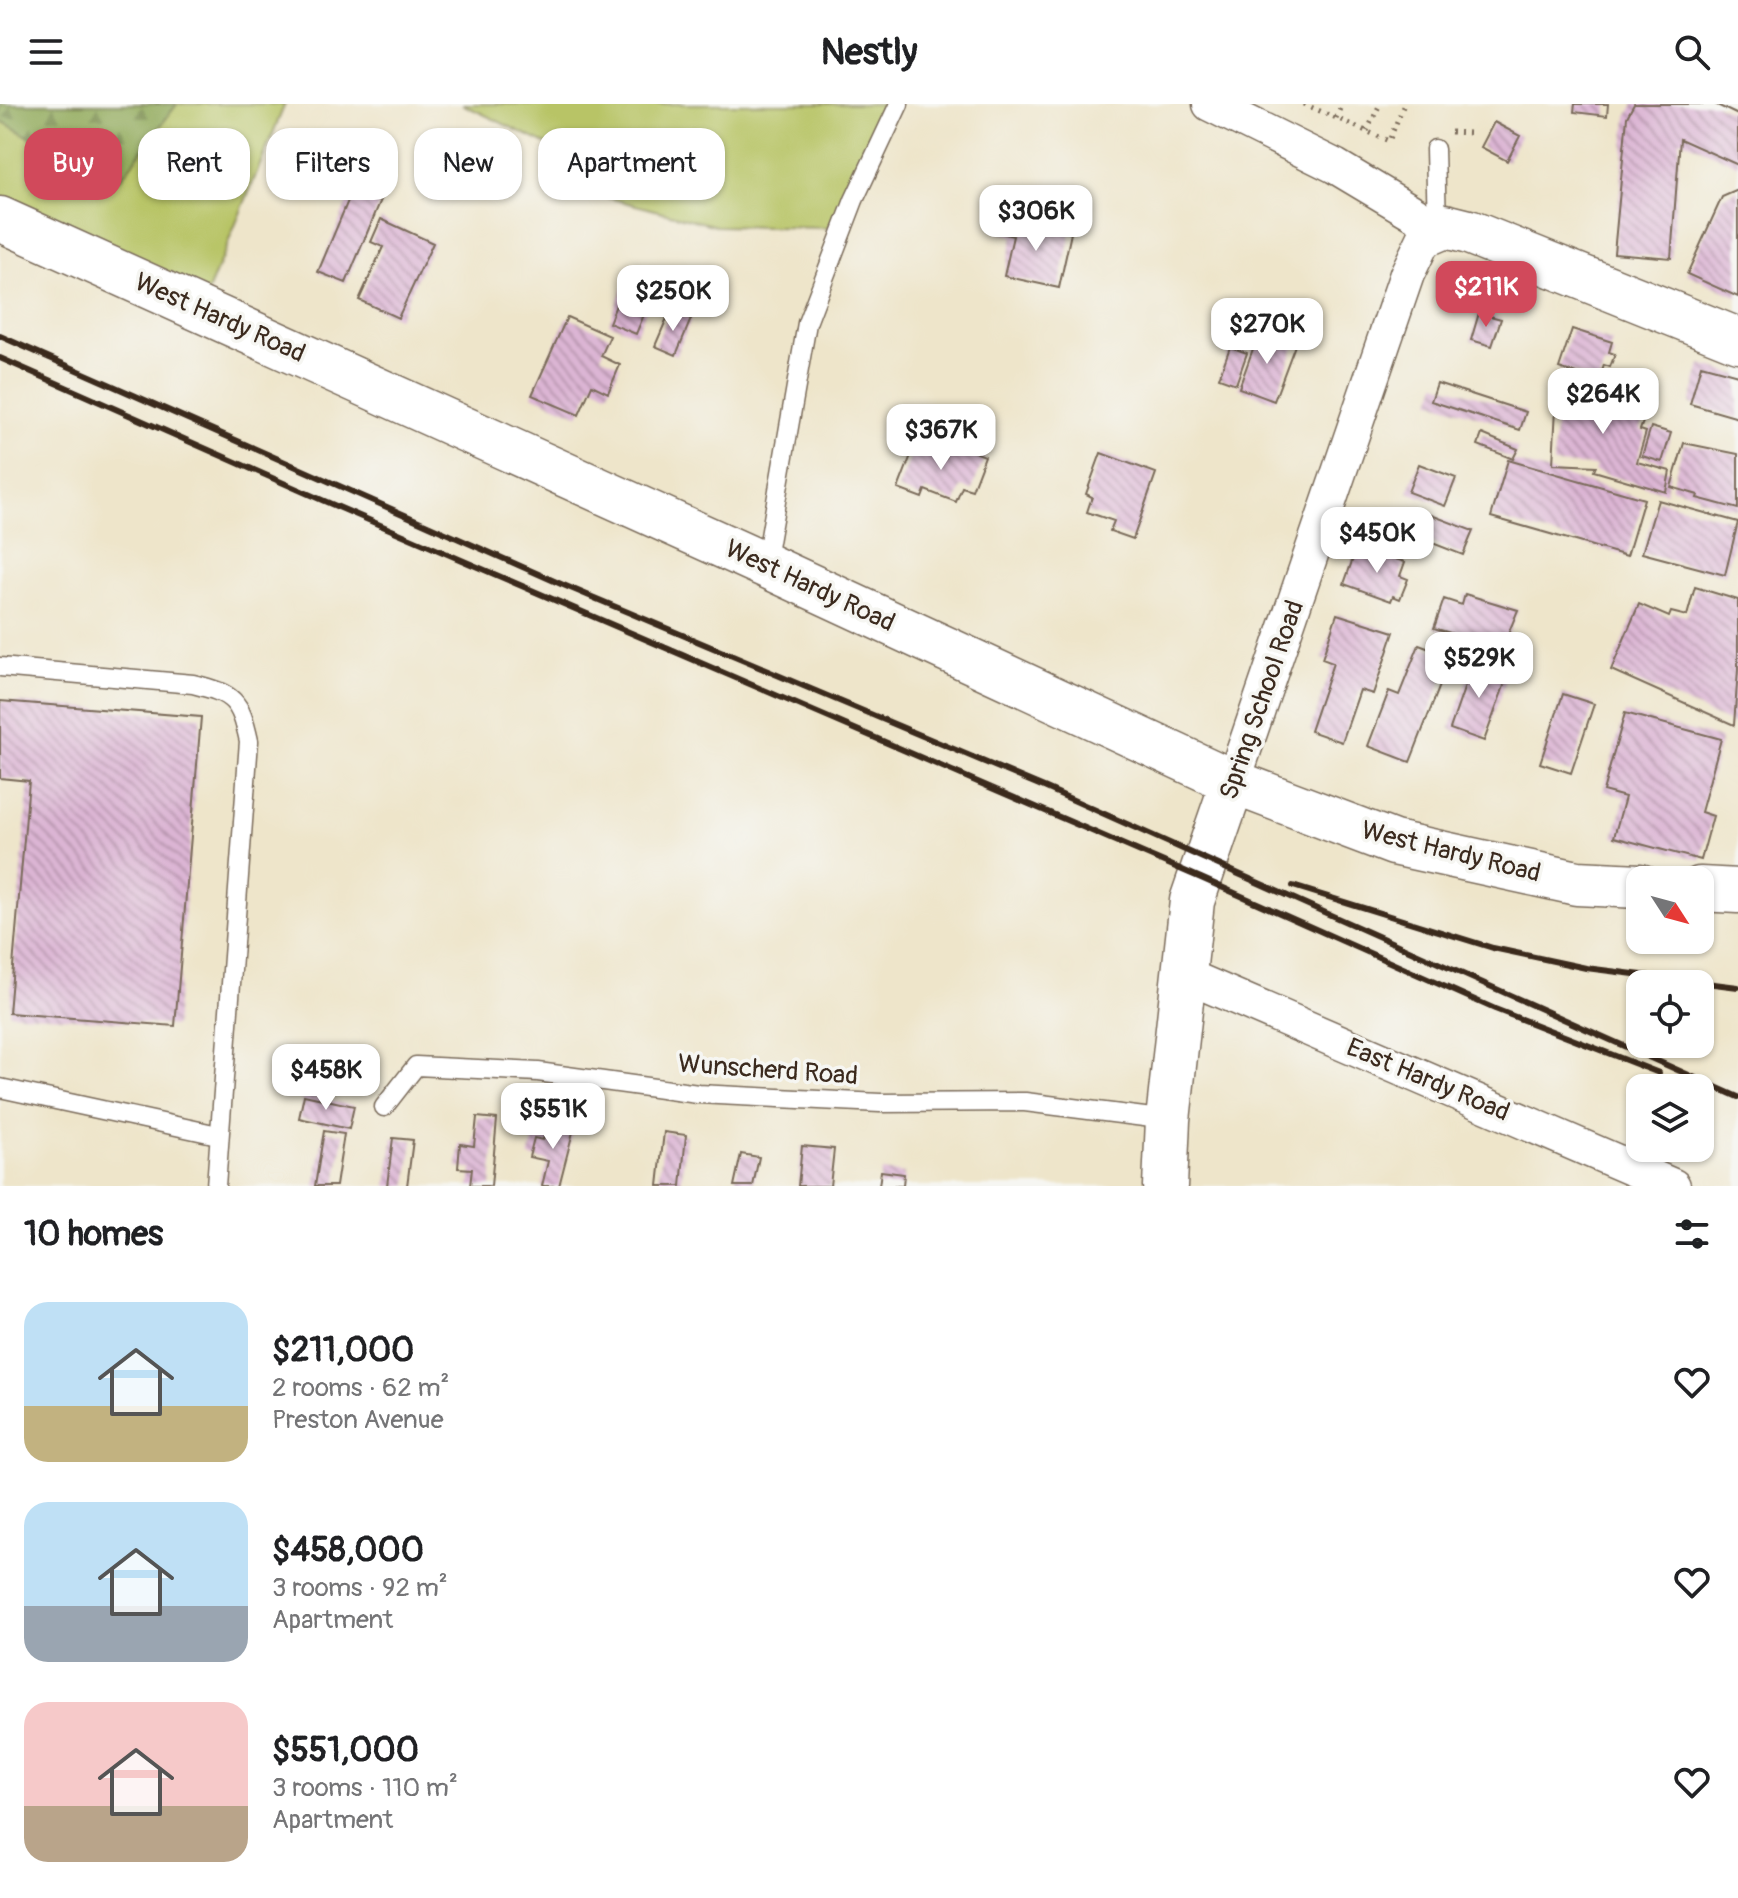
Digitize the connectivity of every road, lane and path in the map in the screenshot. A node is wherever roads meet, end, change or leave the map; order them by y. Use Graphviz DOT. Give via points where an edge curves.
graph roads {
  1 [pos="899,104"];
  2 [pos="1210,104"];
  3 [pos="1304,104"];
  4 [pos="1342,104"];
  5 [pos="1380,104"];
  6 [pos="1404,104"];
  7 [pos="1336,118"];
  8 [pos="1367,131"];
  9 [pos="1435,149"];
  10 [pos="0,219"];
  11 [pos="1434,230"];
  12 [pos="1738,340"];
  13 [pos="765,565"];
  14 [pos="0,667"];
  15 [pos="1233,782"];
  16 [pos="1626,885"];
  17 [pos="1714,890"];
  18 [pos="1738,891"];
  19 [pos="1182,974"];
  20 [pos="0,1088"];
  21 [pos="384,1107"];
  22 [pos="1168,1120"];
  23 [pos="218,1135"];
  24 [pos="216,1186"];
  25 [pos="1165,1186"];
  26 [pos="1673,1186"];
  1 -- 13 [label="lane" via="854,200 807,323"];
  2 -- 11 [label="street" via="1335,166"];
  3 -- 7 [label="path"];
  4 -- 7 [label="path"];
  5 -- 8 [label="path"];
  6 -- 8 [label="path" via="1389,141"];
  7 -- 8 [label="path"];
  9 -- 11 [label="lane"];
  10 -- 13 [label="main road, West Hardy Road"];
  11 -- 12 [label="main road" via="1445,226 1469,232"];
  11 -- 15 [label="street, Spring School Road" via="1407,274"];
  13 -- 15 [label="main road, West Hardy Road"];
  14 -- 23 [label="lane" via="193,684 231,698 243,713 249,741"];
  15 -- 16 [label="main road, West Hardy Road" via="1394,843 1577,883"];
  15 -- 19 [label="main road, Spring School Road" via="1192,901"];
  17 -- 18 [label="main road"];
  19 -- 22 [label="main road, Spring School Road"];
  19 -- 26 [label="street, East Hardy Road"];
  20 -- 23 [label="lane"];
  21 -- 22 [label="lane, Wunscherd Road" via="416,1066 538,1072 698,1094 880,1103 1025,1102"];
  22 -- 25 [label="main road, Spring School Road"];
  23 -- 24 [label="lane"];
}
